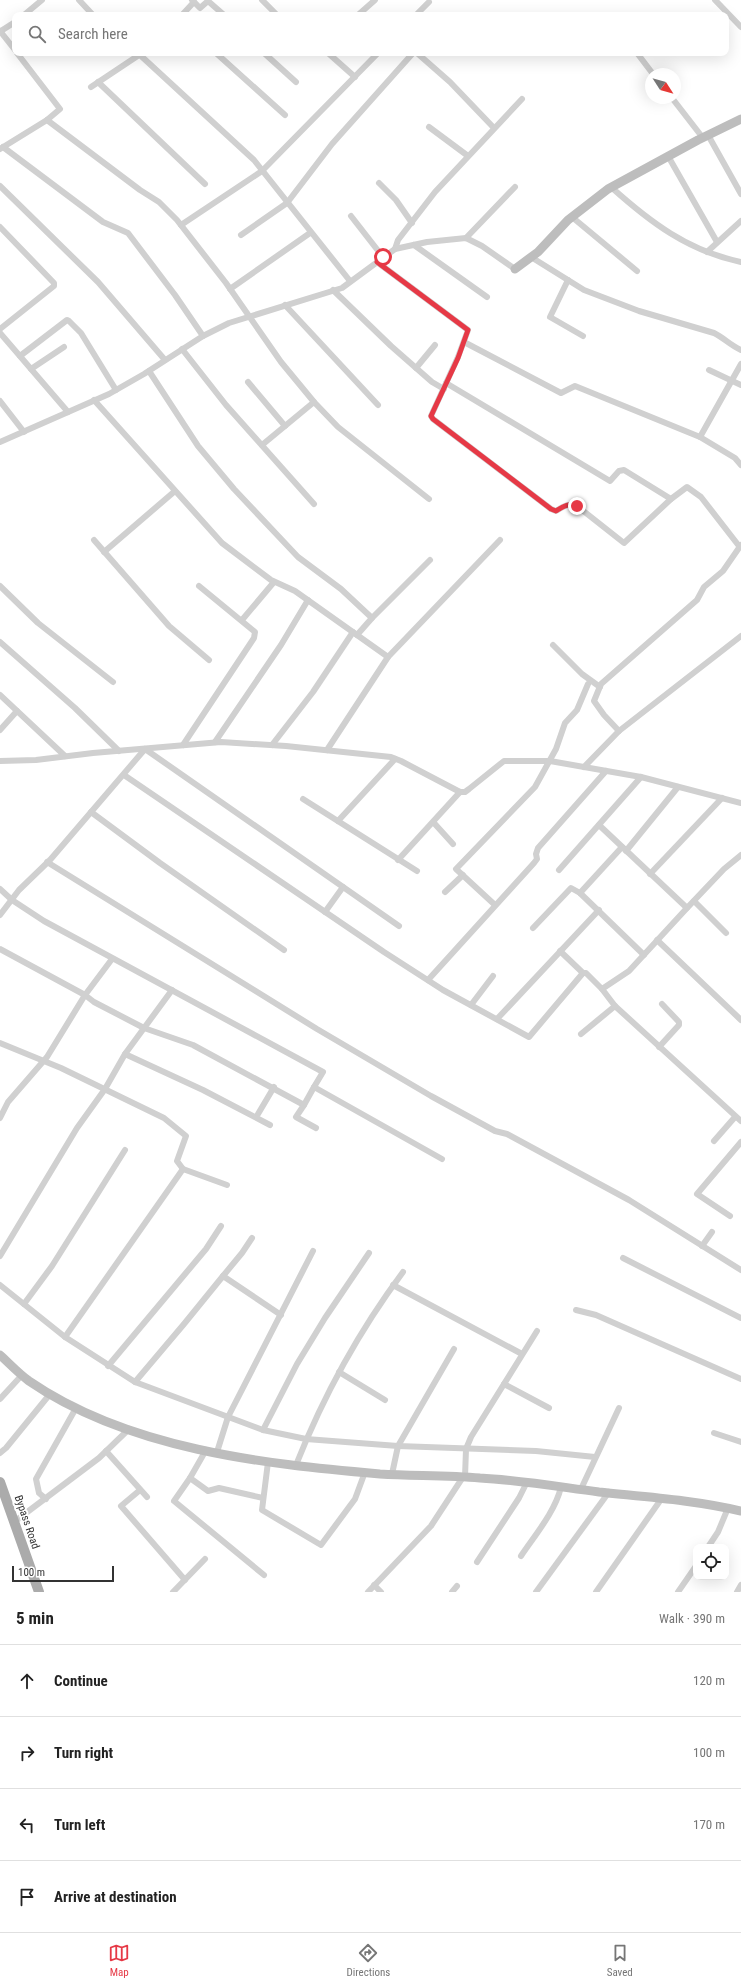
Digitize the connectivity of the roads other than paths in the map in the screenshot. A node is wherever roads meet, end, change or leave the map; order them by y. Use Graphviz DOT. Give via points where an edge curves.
graph roads {
  1 [pos="42,0"];
  2 [pos="79,0"];
  3 [pos="262,0"];
  4 [pos="374,0"];
  5 [pos="715,0"];
  6 [pos="193,1"];
  7 [pos="429,2"];
  8 [pos="28,12"];
  9 [pos="88,12"];
  10 [pos="184,12"];
  11 [pos="221,12"];
  12 [pos="274,12"];
  13 [pos="361,12"];
  14 [pos="419,12"];
  15 [pos="727,12"];
  16 [pos="729,15"];
  17 [pos="12,24"];
  18 [pos="741,27"];
  19 [pos="0,31"];
  20 [pos="12,46"];
  21 [pos="19,56"];
  22 [pos="137,56"];
  23 [pos="140,56"];
  24 [pos="219,56"];
  25 [pos="267,56"];
  26 [pos="332,56"];
  27 [pos="375,56"];
  28 [pos="410,56"];
  29 [pos="420,56"];
  30 [pos="639,56"];
  31 [pos="648,68"];
  32 [pos="355,76"];
  33 [pos="98,82"];
  34 [pos="296,82"];
  35 [pos="91,87"];
  36 [pos="522,99"];
  37 [pos="677,104"];
  38 [pos="286,115"];
  39 [pos="741,119"];
  40 [pos="47,120"];
  41 [pos="429,127"];
  42 [pos="494,128"];
  43 [pos="706,136"];
  44 [pos="1,148"];
  45 [pos="468,156"];
  46 [pos="668,156"];
  47 [pos="262,171"];
  48 [pos="379,183"];
  49 [pos="205,184"];
  50 [pos="0,186"];
  51 [pos="515,187"];
  52 [pos="611,187"];
  53 [pos="741,194"];
  54 [pos="287,203"];
  55 [pos="351,216"];
  56 [pos="572,217"];
  57 [pos="741,221"];
  58 [pos="412,223"];
  59 [pos="181,225"];
  60 [pos="0,227"];
  61 [pos="310,233"];
  62 [pos="241,235"];
  63 [pos="466,238"];
  64 [pos="717,242"];
  65 [pos="414,245"];
  66 [pos="395,249"];
  67 [pos="707,252"];
  68 [pos="383,257"];
  69 [pos="531,257"];
  70 [pos="377,262"];
  71 [pos="741,262"];
  72 [pos="515,270"];
  73 [pos="637,271"];
  74 [pos="568,280"];
  75 [pos="350,281"];
  76 [pos="230,289"];
  77 [pos="333,290"];
  78 [pos="487,297"];
  79 [pos="285,305"];
  80 [pos="250,316"];
  81 [pos="0,329"];
  82 [pos="0,333"];
  83 [pos="203,336"];
  84 [pos="583,336"];
  85 [pos="464,342"];
  86 [pos="435,345"];
  87 [pos="64,346"];
  88 [pos="182,349"];
  89 [pos="741,350"];
  90 [pos="20,356"];
  91 [pos="166,360"];
  92 [pos="741,364"];
  93 [pos="416,368"];
  94 [pos="31,369"];
  95 [pos="709,370"];
  96 [pos="149,371"];
  97 [pos="731,380"];
  98 [pos="248,382"];
  99 [pos="741,385"];
  100 [pos="445,386"];
  101 [pos="116,390"];
  102 [pos="94,400"];
  103 [pos="0,401"];
  104 [pos="314,402"];
  105 [pos="378,405"];
  106 [pos="68,412"];
  107 [pos="285,426"];
  108 [pos="24,432"];
  109 [pos="700,437"];
  110 [pos="0,442"];
  111 [pos="262,445"];
  112 [pos="741,464"];
  113 [pos="175,491"];
  114 [pos="429,499"];
  115 [pos="671,499"];
  116 [pos="314,504"];
  117 [pos="94,540"];
  118 [pos="500,540"];
  119 [pos="740,545"];
  120 [pos="104,552"];
  121 [pos="430,560"];
  122 [pos="274,582"];
  123 [pos="0,586"];
  124 [pos="199,586"];
  125 [pos="308,600"];
  126 [pos="372,618"];
  127 [pos="242,620"];
  128 [pos="355,633"];
  129 [pos="741,636"];
  130 [pos="0,642"];
  131 [pos="552,645"];
  132 [pos="388,658"];
  133 [pos="209,660"];
  134 [pos="113,682"];
  135 [pos="588,684"];
  136 [pos="600,687"];
  137 [pos="0,695"];
  138 [pos="17,712"];
  139 [pos="0,730"];
  140 [pos="620,731"];
  141 [pos="214,742"];
  142 [pos="183,745"];
  143 [pos="272,745"];
  144 [pos="145,749"];
  145 [pos="327,750"];
  146 [pos="119,751"];
  147 [pos="65,756"];
  148 [pos="395,759"];
  149 [pos="0,761"];
  150 [pos="550,761"];
  151 [pos="584,767"];
  152 [pos="606,771"];
  153 [pos="124,774"];
  154 [pos="641,777"];
  155 [pos="678,787"];
  156 [pos="460,792"];
  157 [pos="722,798"];
  158 [pos="303,799"];
  159 [pos="741,803"];
  160 [pos="91,812"];
  161 [pos="338,821"];
  162 [pos="434,823"];
  163 [pos="598,825"];
  164 [pos="453,844"];
  165 [pos="624,849"];
  166 [pos="741,855"];
  167 [pos="398,860"];
  168 [pos="47,862"];
  169 [pos="559,870"];
  170 [pos="417,871"];
  171 [pos="650,874"];
  172 [pos="462,875"];
  173 [pos="343,887"];
  174 [pos="0,889"];
  175 [pos="445,892"];
  176 [pos="580,893"];
  177 [pos="12,900"];
  178 [pos="694,901"];
  179 [pos="495,905"];
  180 [pos="687,908"];
  181 [pos="599,910"];
  182 [pos="326,912"];
  183 [pos="0,915"];
  184 [pos="399,926"];
  185 [pos="533,928"];
  186 [pos="726,933"];
  187 [pos="658,940"];
  188 [pos="0,949"];
  189 [pos="284,950"];
  190 [pos="560,952"];
  191 [pos="644,955"];
  192 [pos="112,959"];
  193 [pos="583,973"];
  194 [pos="494,976"];
  195 [pos="428,980"];
  196 [pos="602,989"];
  197 [pos="172,990"];
  198 [pos="86,995"];
  199 [pos="662,1004"];
  200 [pos="471,1005"];
  201 [pos="615,1006"];
  202 [pos="497,1019"];
  203 [pos="741,1020"];
  204 [pos="144,1028"];
  205 [pos="581,1034"];
  206 [pos="0,1043"];
  207 [pos="659,1047"];
  208 [pos="125,1054"];
  209 [pos="44,1061"];
  210 [pos="274,1087"];
  211 [pos="314,1087"];
  212 [pos="105,1089"];
  213 [pos="304,1104"];
  214 [pos="258,1114"];
  215 [pos="736,1117"];
  216 [pos="0,1118"];
  217 [pos="741,1121"];
  218 [pos="270,1125"];
  219 [pos="316,1128"];
  220 [pos="714,1142"];
  221 [pos="741,1142"];
  222 [pos="125,1150"];
  223 [pos="442,1159"];
  224 [pos="183,1169"];
  225 [pos="227,1185"];
  226 [pos="730,1216"];
  227 [pos="221,1226"];
  228 [pos="712,1232"];
  229 [pos="252,1238"];
  230 [pos="702,1246"];
  231 [pos="313,1251"];
  232 [pos="369,1253"];
  233 [pos="0,1256"];
  234 [pos="623,1258"];
  235 [pos="741,1270"];
  236 [pos="403,1272"];
  237 [pos="223,1276"];
  238 [pos="0,1285"];
  239 [pos="393,1285"];
  240 [pos="24,1304"];
  241 [pos="576,1310"];
  242 [pos="281,1315"];
  243 [pos="741,1318"];
  244 [pos="537,1330"];
  245 [pos="65,1336"];
  246 [pos="454,1349"];
  247 [pos="522,1354"];
  248 [pos="0,1355"];
  249 [pos="108,1366"];
  250 [pos="339,1372"];
  251 [pos="22,1375"];
  252 [pos="741,1379"];
  253 [pos="135,1382"];
  254 [pos="504,1384"];
  255 [pos="50,1394"];
  256 [pos="0,1399"];
  257 [pos="385,1400"];
  258 [pos="76,1408"];
  259 [pos="549,1408"];
  260 [pos="619,1408"];
  261 [pos="228,1417"];
  262 [pos="129,1429"];
  263 [pos="263,1430"];
  264 [pos="714,1433"];
  265 [pos="306,1439"];
  266 [pos="741,1442"];
  267 [pos="398,1446"];
  268 [pos="466,1449"];
  269 [pos="206,1450"];
  270 [pos="106,1451"];
  271 [pos="217,1452"];
  272 [pos="0,1453"];
  273 [pos="596,1457"];
  274 [pos="268,1462"];
  275 [pos="296,1465"];
  276 [pos="365,1472"];
  277 [pos="392,1474"];
  278 [pos="464,1477"];
  279 [pos="190,1478"];
  280 [pos="0,1482"];
  281 [pos="527,1482"];
  282 [pos="561,1487"];
  283 [pos="581,1489"];
  284 [pos="140,1490"];
  285 [pos="609,1492"];
  286 [pos="147,1497"];
  287 [pos="264,1498"];
  288 [pos="662,1498"];
  289 [pos="46,1499"];
  290 [pos="728,1508"];
  291 [pos="741,1511"];
  292 [pos="14,1522"];
  293 [pos="710,1544"];
  294 [pos="521,1556"];
  295 [pos="205,1559"];
  296 [pos="477,1562"];
  297 [pos="693,1570"];
  298 [pos="264,1575"];
  299 [pos="185,1580"];
  300 [pos="374,1585"];
  301 [pos="741,1585"];
  302 [pos="457,1586"];
  303 [pos="38,1592"];
  304 [pos="173,1592"];
  305 [pos="368,1592"];
  306 [pos="381,1592"];
  307 [pos="452,1592"];
  308 [pos="536,1592"];
  309 [pos="596,1592"];
  310 [pos="678,1592"];
  311 [pos="737,1592"];
  1 -- 8 [label="street"];
  2 -- 9 [label="street"];
  3 -- 12 [label="street"];
  4 -- 13 [label="street"];
  5 -- 15 [label="street"];
  6 -- 10 [label="street"];
  6 -- 11 [label="street" via="200,8 208,1 211,2"];
  7 -- 14 [label="street"];
  16 -- 18 [label="street"];
  17 -- 19 [label="street"];
  19 -- 20 [label="street"];
  21 -- 40 [label="street" via="60,109"];
  22 -- 33 [label="street"];
  23 -- 47 [label="street" via="242,148"];
  24 -- 38 [label="street"];
  25 -- 34 [label="street"];
  26 -- 32 [label="street"];
  27 -- 32 [label="street"];
  28 -- 54 [label="street" via="332,144"];
  29 -- 42 [label="street" via="450,82"];
  30 -- 31 [label="street"];
  32 -- 47 [label="street"];
  33 -- 35 [label="street"];
  33 -- 49 [label="street"];
  36 -- 42 [label="street"];
  37 -- 43 [label="street"];
  39 -- 43 [label="street"];
  40 -- 44 [label="street"];
  40 -- 59 [label="street" via="159,202"];
  41 -- 45 [label="street"];
  42 -- 45 [label="street"];
  43 -- 46 [label="street"];
  43 -- 53 [label="street"];
  44 -- 83 [label="street" via="103,222 128,232"];
  45 -- 58 [label="street" via="435,192"];
  46 -- 52 [label="street"];
  46 -- 64 [label="street"];
  47 -- 54 [label="street"];
  47 -- 59 [label="street"];
  48 -- 58 [label="street" via="396,200"];
  50 -- 91 [label="street" via="98,282"];
  51 -- 63 [label="street"];
  52 -- 56 [label="street"];
  52 -- 67 [label="street" via="671,235"];
  54 -- 61 [label="street"];
  54 -- 62 [label="street"];
  55 -- 68 [label="street"];
  56 -- 69 [label="street"];
  56 -- 73 [label="street"];
  57 -- 64 [label="street"];
  58 -- 66 [label="street" via="398,240"];
  59 -- 76 [label="street"];
  60 -- 81 [label="street" via="54,283 54,286"];
  61 -- 75 [label="street"];
  61 -- 76 [label="street"];
  63 -- 65 [label="street"];
  63 -- 72 [label="street" via="482,246"];
  64 -- 67 [label="street"];
  65 -- 66 [label="street"];
  65 -- 78 [label="street"];
  66 -- 68 [label="street"];
  67 -- 71 [label="street"];
  68 -- 70 [label="street"];
  69 -- 72 [label="street"];
  69 -- 74 [label="street"];
  70 -- 75 [label="street"];
  70 -- 85 [label="street" via="468,330"];
  74 -- 84 [label="street" via="550,317"];
  74 -- 89 [label="street" via="584,290 639,311 714,332 729,345"];
  75 -- 77 [label="street" via="342,288"];
  76 -- 80 [label="street"];
  77 -- 79 [label="street"];
  77 -- 93 [label="street"];
  79 -- 80 [label="street"];
  79 -- 105 [label="street"];
  80 -- 83 [label="street"];
  80 -- 104 [label="street" via="281,362"];
  82 -- 90 [label="street"];
  83 -- 88 [label="street"];
  85 -- 100 [label="street"];
  85 -- 109 [label="street" via="561,392 575,386"];
  86 -- 93 [label="street"];
  87 -- 94 [label="street"];
  88 -- 91 [label="street"];
  88 -- 111 [label="street" via="226,405"];
  90 -- 94 [label="street"];
  90 -- 101 [label="street" via="67,320 81,333"];
  91 -- 96 [label="street"];
  92 -- 97 [label="street"];
  93 -- 100 [label="street" via="432,382"];
  94 -- 106 [label="street"];
  95 -- 97 [label="street"];
  96 -- 101 [label="street"];
  96 -- 126 [label="street" via="198,446 234,489 298,557"];
  97 -- 99 [label="street"];
  97 -- 109 [label="street"];
  98 -- 107 [label="street"];
  100 -- 115 [label="street" via="610,481 619,471 624,470"];
  100 -- 115 [label="street" via="431,416 433,419 551,509 556,511 570,504 577,506 624,543"];
  101 -- 102 [label="street"];
  102 -- 106 [label="street"];
  102 -- 113 [label="street"];
  103 -- 108 [label="street"];
  104 -- 107 [label="street"];
  104 -- 114 [label="street" via="338,427"];
  106 -- 108 [label="street"];
  107 -- 111 [label="street"];
  108 -- 110 [label="street"];
  109 -- 112 [label="street"];
  111 -- 116 [label="street"];
  113 -- 120 [label="street"];
  113 -- 122 [label="street" via="222,543"];
  115 -- 119 [label="street" via="684,488 690,488 701,497"];
  117 -- 120 [label="street"];
  118 -- 132 [label="street"];
  119 -- 136 [label="street" via="723,571 704,587 697,600"];
  120 -- 133 [label="street" via="169,626"];
  121 -- 126 [label="street"];
  122 -- 125 [label="street"];
  122 -- 127 [label="street"];
  123 -- 134 [label="street" via="38,623"];
  124 -- 127 [label="street"];
  125 -- 128 [label="street"];
  125 -- 141 [label="street" via="277,651"];
  126 -- 128 [label="street"];
  127 -- 142 [label="street" via="255,632 254,638"];
  128 -- 132 [label="street"];
  128 -- 143 [label="street"];
  129 -- 140 [label="street"];
  130 -- 146 [label="street"];
  131 -- 136 [label="street" via="582,674"];
  132 -- 145 [label="street"];
  135 -- 150 [label="street" via="577,710 565,722"];
  136 -- 140 [label="street" via="594,701"];
  137 -- 138 [label="street"];
  138 -- 139 [label="street"];
  138 -- 147 [label="street"];
  140 -- 151 [label="street"];
  141 -- 142 [label="street"];
  141 -- 143 [label="street"];
  142 -- 144 [label="street"];
  143 -- 145 [label="street"];
  144 -- 146 [label="street"];
  144 -- 153 [label="street"];
  144 -- 173 [label="street"];
  145 -- 148 [label="street"];
  146 -- 147 [label="street"];
  147 -- 149 [label="street"];
  148 -- 156 [label="street"];
  148 -- 161 [label="street"];
  150 -- 151 [label="street"];
  150 -- 156 [label="street" via="504,761 465,792"];
  150 -- 172 [label="street" via="535,787 456,870"];
  151 -- 152 [label="street"];
  152 -- 154 [label="street"];
  152 -- 179 [label="street" via="538,848 534,863"];
  153 -- 160 [label="street"];
  153 -- 182 [label="street"];
  154 -- 155 [label="street"];
  154 -- 163 [label="street"];
  155 -- 157 [label="street"];
  155 -- 165 [label="street"];
  156 -- 162 [label="street"];
  157 -- 159 [label="street"];
  157 -- 171 [label="street"];
  158 -- 161 [label="street"];
  160 -- 168 [label="street"];
  160 -- 189 [label="street"];
  161 -- 167 [label="street"];
  162 -- 164 [label="street"];
  162 -- 167 [label="street"];
  163 -- 165 [label="street"];
  163 -- 169 [label="street"];
  165 -- 171 [label="street"];
  165 -- 176 [label="street"];
  166 -- 178 [label="street"];
  167 -- 170 [label="street"];
  168 -- 177 [label="street"];
  168 -- 230 [label="street" via="390,1073 629,1200"];
  171 -- 180 [label="street"];
  172 -- 175 [label="street"];
  172 -- 179 [label="street"];
  173 -- 182 [label="street"];
  173 -- 184 [label="street"];
  174 -- 177 [label="street"];
  176 -- 181 [label="street"];
  176 -- 185 [label="street" via="571,888"];
  177 -- 183 [label="street"];
  177 -- 192 [label="street"];
  178 -- 180 [label="street"];
  178 -- 186 [label="street"];
  179 -- 195 [label="street"];
  180 -- 187 [label="street"];
  181 -- 190 [label="street"];
  181 -- 191 [label="street"];
  182 -- 195 [label="street"];
  187 -- 191 [label="street"];
  187 -- 203 [label="street"];
  188 -- 198 [label="street"];
  190 -- 193 [label="street"];
  190 -- 202 [label="street"];
  191 -- 196 [label="street" via="629,971"];
  192 -- 197 [label="street"];
  192 -- 198 [label="street"];
  193 -- 196 [label="street"];
  193 -- 202 [label="street" via="529,1037"];
  194 -- 200 [label="street"];
  195 -- 200 [label="street"];
  196 -- 201 [label="street"];
  197 -- 204 [label="street"];
  197 -- 211 [label="street" via="323,1072"];
  198 -- 204 [label="street" via="94,1002"];
  198 -- 209 [label="street"];
  199 -- 207 [label="street" via="679,1025"];
  200 -- 202 [label="street"];
  201 -- 205 [label="street"];
  201 -- 207 [label="street"];
  204 -- 208 [label="street"];
  204 -- 210 [label="street" via="193,1045"];
  206 -- 209 [label="street"];
  207 -- 215 [label="street"];
  208 -- 212 [label="street"];
  208 -- 218 [label="street"];
  209 -- 212 [label="street"];
  209 -- 216 [label="street" via="8,1102"];
  210 -- 213 [label="street"];
  210 -- 214 [label="street"];
  211 -- 213 [label="street"];
  211 -- 223 [label="street"];
  212 -- 224 [label="street" via="164,1118 186,1136 177,1160"];
  212 -- 233 [label="street" via="77,1128"];
  213 -- 219 [label="street" via="296,1118"];
  215 -- 217 [label="street"];
  215 -- 220 [label="street"];
  221 -- 226 [label="street" via="697,1194"];
  222 -- 240 [label="street" via="52,1266"];
  224 -- 225 [label="street"];
  224 -- 245 [label="street"];
  227 -- 249 [label="street" via="206,1248"];
  228 -- 230 [label="street"];
  229 -- 237 [label="street"];
  230 -- 235 [label="street"];
  231 -- 242 [label="street"];
  232 -- 263 [label="street" via="325,1318"];
  234 -- 243 [label="street"];
  236 -- 239 [label="street"];
  237 -- 242 [label="street"];
  237 -- 253 [label="street"];
  238 -- 240 [label="street"];
  239 -- 247 [label="street"];
  239 -- 250 [label="street"];
  240 -- 245 [label="street"];
  241 -- 252 [label="street" via="596,1315"];
  242 -- 261 [label="street"];
  244 -- 247 [label="street"];
  245 -- 249 [label="street"];
  246 -- 267 [label="street"];
  247 -- 254 [label="street"];
  248 -- 251 [label="street"];
  249 -- 253 [label="street"];
  250 -- 257 [label="street"];
  250 -- 265 [label="street"];
  251 -- 255 [label="street"];
  251 -- 256 [label="street"];
  253 -- 261 [label="street"];
  254 -- 259 [label="street"];
  254 -- 268 [label="street"];
  255 -- 258 [label="street"];
  255 -- 272 [label="street"];
  258 -- 262 [label="street"];
  258 -- 289 [label="street" via="36,1479 39,1493"];
  260 -- 273 [label="street"];
  261 -- 263 [label="street"];
  261 -- 271 [label="street"];
  262 -- 269 [label="street" via="164,1441"];
  262 -- 270 [label="street"];
  263 -- 265 [label="street"];
  264 -- 266 [label="street"];
  265 -- 267 [label="street"];
  265 -- 275 [label="street"];
  267 -- 268 [label="street"];
  267 -- 277 [label="street"];
  268 -- 273 [label="street" via="536,1451"];
  268 -- 278 [label="street"];
  269 -- 271 [label="street"];
  269 -- 279 [label="street"];
  270 -- 284 [label="street"];
  270 -- 289 [label="street"];
  271 -- 274 [label="street"];
  273 -- 283 [label="street"];
  274 -- 275 [label="street"];
  274 -- 287 [label="street"];
  275 -- 276 [label="street"];
  276 -- 277 [label="street"];
  276 -- 287 [label="street" via="355,1499 321,1545 262,1510"];
  277 -- 278 [label="street"];
  278 -- 281 [label="street"];
  278 -- 300 [label="street" via="431,1526"];
  279 -- 287 [label="street" via="208,1491 219,1488"];
  279 -- 298 [label="street" via="174,1501"];
  280 -- 292 [label="main road, Bypass Road"];
  281 -- 282 [label="street"];
  281 -- 296 [label="street"];
  282 -- 283 [label="street"];
  282 -- 294 [label="street" via="552,1509"];
  283 -- 285 [label="street"];
  284 -- 286 [label="street"];
  284 -- 299 [label="street" via="121,1506"];
  285 -- 288 [label="street"];
  285 -- 308 [label="street"];
  288 -- 290 [label="street"];
  288 -- 309 [label="street"];
  289 -- 292 [label="street"];
  290 -- 291 [label="street"];
  290 -- 293 [label="street"];
  292 -- 303 [label="main road, Bypass Road"];
  295 -- 299 [label="street"];
  297 -- 310 [label="street"];
  299 -- 304 [label="street"];
  300 -- 305 [label="street"];
  300 -- 306 [label="street"];
  301 -- 311 [label="street"];
  302 -- 307 [label="street"];
}
